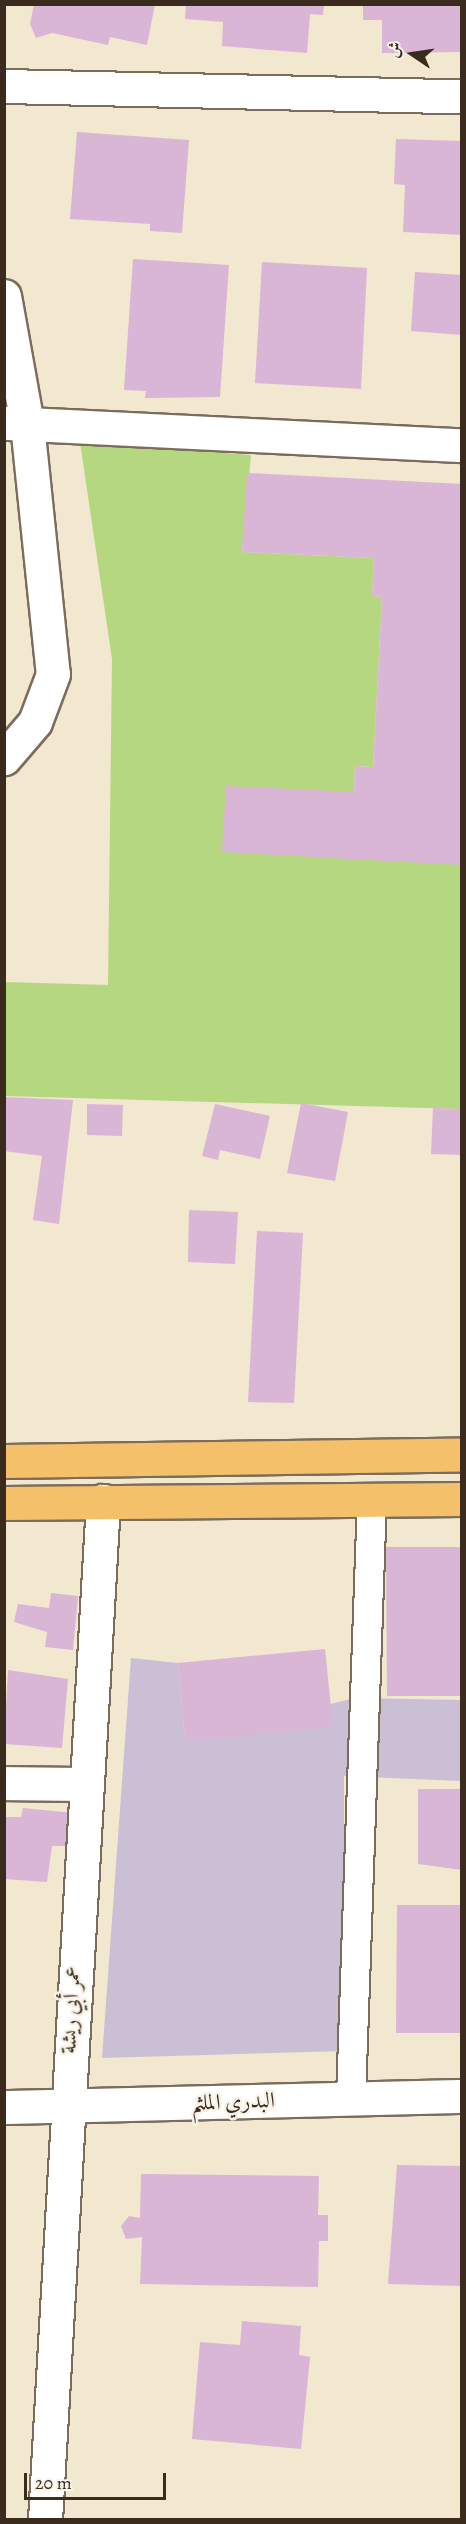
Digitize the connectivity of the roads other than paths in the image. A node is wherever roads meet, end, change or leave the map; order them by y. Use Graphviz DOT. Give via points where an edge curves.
graph roads {
  1 [pos="4,86"];
  2 [pos="462,96"];
  3 [pos="4,296"];
  4 [pos="16,424"];
  5 [pos="462,445"];
  6 [pos="4,758"];
  7 [pos="462,1455"];
  8 [pos="4,1461"];
  9 [pos="462,1498"];
  10 [pos="372,1499"];
  11 [pos="103,1501"];
  12 [pos="4,1503"];
  13 [pos="4,1784"];
  14 [pos="84,1784"];
  15 [pos="462,2096"];
  16 [pos="351,2097"];
  17 [pos="4,2107"];
  18 [pos="66,2108"];
  19 [pos="45,2520"];
  1 -- 2 [label="street"];
  3 -- 4 [label="street"];
  4 -- 5 [label="street"];
  4 -- 6 [label="street" via="53,674 35,722"];
  7 -- 8 [label="main road"];
  9 -- 10 [label="main road"];
  10 -- 11 [label="main road"];
  10 -- 16 [label="lane"];
  11 -- 12 [label="main road"];
  11 -- 14 [label="street, عمر أبي ريشة"];
  13 -- 14 [label="street"];
  14 -- 18 [label="street, عمر أبي ريشة"];
  15 -- 16 [label="street, البدري الملثم"];
  16 -- 18 [label="street, البدري الملثم"];
  17 -- 18 [label="street, البدري الملثم"];
  18 -- 19 [label="street, عمر أبي ريشة"];
}
